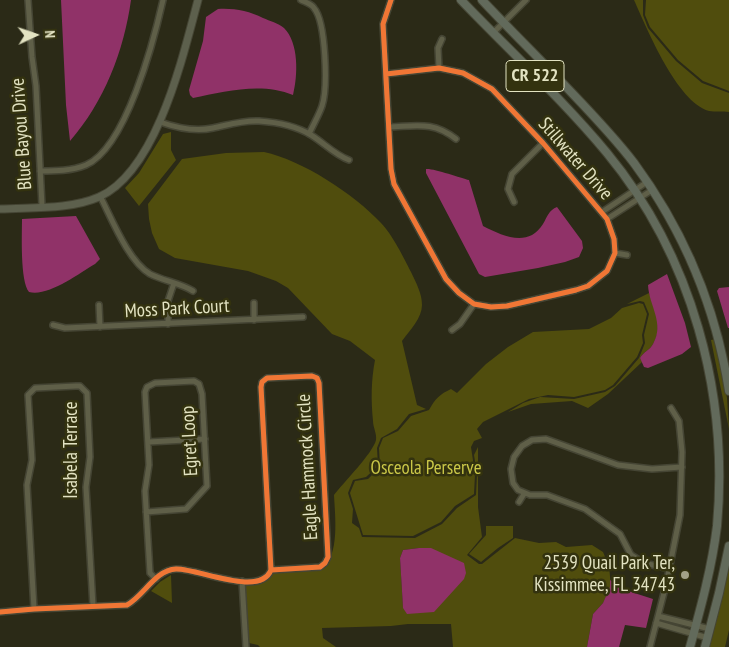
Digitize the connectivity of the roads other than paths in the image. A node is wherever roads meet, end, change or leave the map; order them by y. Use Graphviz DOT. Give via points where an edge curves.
graph roads {
  1 [pos="28,0"];
  2 [pos="163,0"];
  3 [pos="198,0"];
  4 [pos="301,0"];
  5 [pos="391,0"];
  6 [pos="461,0"];
  7 [pos="482,0"];
  8 [pos="526,0"];
  9 [pos="504,23"];
  10 [pos="493,33"];
  11 [pos="442,39"];
  12 [pos="439,68"];
  13 [pos="386,74"];
  14 [pos="160,122"];
  15 [pos="389,127"];
  16 [pos="309,134"];
  17 [pos="456,139"];
  18 [pos="543,143"];
  19 [pos="349,160"];
  20 [pos="40,171"];
  21 [pos="647,182"];
  22 [pos="635,190"];
  23 [pos="652,190"];
  24 [pos="100,196"];
  25 [pos="640,198"];
  26 [pos="514,202"];
  27 [pos="42,206"];
  28 [pos="0,208"];
  29 [pos="602,212"];
  30 [pos="607,219"];
  31 [pos="615,252"];
  32 [pos="627,255"];
  33 [pos="174,283"];
  34 [pos="193,291"];
  35 [pos="254,303"];
  36 [pos="474,304"];
  37 [pos="99,305"];
  38 [pos="303,317"];
  39 [pos="254,320"];
  40 [pos="168,324"];
  41 [pos="52,325"];
  42 [pos="100,327"];
  43 [pos="452,330"];
  44 [pos="729,391"];
  45 [pos="671,408"];
  46 [pos="204,439"];
  47 [pos="148,442"];
  48 [pos="682,467"];
  49 [pos="524,494"];
  50 [pos="519,502"];
  51 [pos="146,512"];
  52 [pos="729,546"];
  53 [pos="670,569"];
  54 [pos="271,570"];
  55 [pos="156,579"];
  56 [pos="242,581"];
  57 [pos="93,606"];
  58 [pos="34,609"];
  59 [pos="0,612"];
  60 [pos="658,616"];
  61 [pos="656,624"];
  62 [pos="695,630"];
  63 [pos="709,633"];
  64 [pos="246,647"];
  65 [pos="650,647"];
  66 [pos="690,647"];
  67 [pos="705,647"];
  1 -- 20 [label="street, Blue Bayou Drive"];
  2 -- 20 [label="street" via="140,83 118,128 100,155 87,164 68,170"];
  3 -- 14 [label="street"];
  4 -- 16 [label="street" via="314,6 321,21 324,53 326,88"];
  5 -- 13 [label="street" via="383,24"];
  6 -- 10 [label="main road, CR 522"];
  7 -- 9 [label="main road, CR 522"];
  8 -- 9 [label="street"];
  9 -- 10 [label="street"];
  9 -- 21 [label="main road, CR 522" via="603,126"];
  10 -- 22 [label="main road, CR 522" via="593,136"];
  11 -- 12 [label="street" via="438,48"];
  12 -- 13 [label="street, Stillwater Drive"];
  12 -- 18 [label="street, Stillwater Drive" via="463,73 492,89"];
  13 -- 15 [label="street"];
  14 -- 16 [label="street" via="191,130 258,121 284,125"];
  14 -- 24 [label="street" via="137,163 121,182"];
  15 -- 17 [label="street" via="429,125 444,129"];
  15 -- 36 [label="street" via="394,184 446,279"];
  16 -- 19 [label="street"];
  18 -- 26 [label="street" via="512,174 508,189"];
  18 -- 29 [label="street, Stillwater Drive"];
  20 -- 27 [label="street, Blue Bayou Drive"];
  21 -- 22 [label="street"];
  21 -- 23 [label="main road, CR 522"];
  22 -- 25 [label="main road, CR 522"];
  22 -- 29 [label="street"];
  23 -- 25 [label="street"];
  23 -- 44 [label="main road, CR 522" via="675,226 701,285 716,330"];
  24 -- 27 [label="street" via="80,203"];
  24 -- 33 [label="street" via="136,262 151,274"];
  25 -- 30 [label="street"];
  25 -- 62 [label="main road, CR 522" via="673,256 692,303 708,356 716,404 720,472 717,526"];
  27 -- 28 [label="street"];
  29 -- 30 [label="street, Stillwater Drive"];
  30 -- 31 [label="street, Stillwater Drive"];
  31 -- 32 [label="street"];
  31 -- 36 [label="street" via="608,271 588,286 507,306"];
  33 -- 34 [label="street"];
  33 -- 40 [label="street" via="168,301"];
  35 -- 39 [label="street"];
  36 -- 43 [label="street"];
  37 -- 42 [label="street"];
  38 -- 39 [label="street, Moss Park Court"];
  39 -- 40 [label="street, Moss Park Court"];
  40 -- 42 [label="street, Moss Park Court"];
  41 -- 42 [label="street, Moss Park Court"];
  45 -- 48 [label="street" via="679,421"];
  46 -- 47 [label="street"];
  46 -- 47 [label="street, Egret Loop" via="199,384 194,381 155,383 150,384 145,392"];
  46 -- 51 [label="street, Egret Loop" via="205,489 186,510"];
  47 -- 51 [label="street, Egret Loop"];
  48 -- 49 [label="street" via="618,466 555,441 532,440 522,446 514,457 511,469 513,483"];
  48 -- 53 [label="street" via="680,515"];
  49 -- 50 [label="street"];
  49 -- 53 [label="street" via="547,495 585,509 620,534 631,554 644,563"];
  51 -- 55 [label="street, Egret Loop" via="150,573"];
  52 -- 63 [label="main road"];
  53 -- 60 [label="street"];
  54 -- 54 [label="street, Eagle Hammock Circle" via="320,567 328,557 319,383 312,376 267,378 262,382"];
  54 -- 56 [label="street, Eagle Hammock Circle" via="264,580"];
  55 -- 56 [label="street, Eagle Hammock Circle" via="163,573 178,569"];
  55 -- 57 [label="street" via="127,605"];
  56 -- 64 [label="street"];
  57 -- 58 [label="street"];
  57 -- 58 [label="street, Isabela Terrace" via="86,488 90,457 87,393 80,386 35,388 28,396 32,460 27,485"];
  58 -- 59 [label="street"];
  60 -- 61 [label="street"];
  60 -- 62 [label="street"];
  61 -- 62 [label="street"];
  61 -- 65 [label="street"];
  62 -- 63 [label="street"];
  62 -- 63 [label="street"];
  62 -- 66 [label="main road, CR 522"];
  63 -- 67 [label="main road"];
}
